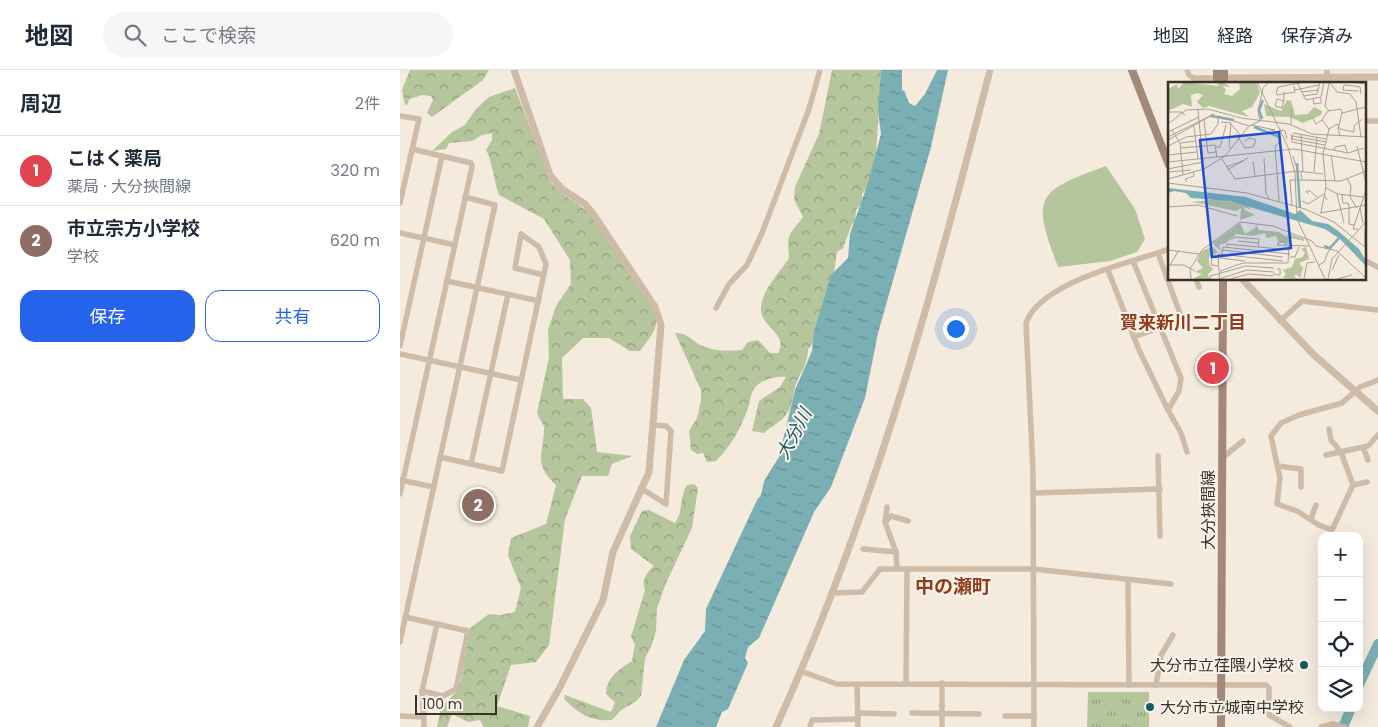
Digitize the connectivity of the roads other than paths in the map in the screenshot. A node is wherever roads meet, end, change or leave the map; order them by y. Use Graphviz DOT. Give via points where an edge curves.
graph roads {
  1 [pos="514,70"];
  2 [pos="820,70"];
  3 [pos="990,70"];
  4 [pos="1132,70"];
  5 [pos="1187,70"];
  6 [pos="1221,77"];
  7 [pos="1327,77"];
  8 [pos="1378,77"];
  9 [pos="400,116"];
  10 [pos="412,149"];
  11 [pos="442,156"];
  12 [pos="1168,162"];
  13 [pos="465,197"];
  14 [pos="400,203"];
  15 [pos="400,233"];
  16 [pos="424,238"];
  17 [pos="455,245"];
  18 [pos="1168,249"];
  19 [pos="1158,253"];
  20 [pos="1133,261"];
  21 [pos="1366,261"];
  22 [pos="1378,267"];
  23 [pos="1108,270"];
  24 [pos="544,275"];
  25 [pos="1168,280"];
  26 [pos="1168,280"];
  27 [pos="1196,280"];
  28 [pos="1222,280"];
  29 [pos="1243,280"];
  30 [pos="447,281"];
  31 [pos="1199,287"];
  32 [pos="477,288"];
  33 [pos="508,294"];
  34 [pos="538,300"];
  35 [pos="716,308"];
  36 [pos="1378,310"];
  37 [pos="1280,321"];
  38 [pos="1159,327"];
  39 [pos="1134,337"];
  40 [pos="400,346"];
  41 [pos="400,354"];
  42 [pos="429,360"];
  43 [pos="460,367"];
  44 [pos="491,374"];
  45 [pos="522,380"];
  46 [pos="1378,380"];
  47 [pos="1355,391"];
  48 [pos="1168,410"];
  49 [pos="1378,411"];
  50 [pos="654,425"];
  51 [pos="1329,429"];
  52 [pos="1378,435"];
  53 [pos="1243,441"];
  54 [pos="1363,447"];
  55 [pos="1187,452"];
  56 [pos="1341,452"];
  57 [pos="1326,455"];
  58 [pos="1158,456"];
  59 [pos="440,457"];
  60 [pos="1222,459"];
  61 [pos="1368,460"];
  62 [pos="471,464"];
  63 [pos="1278,466"];
  64 [pos="402,480"];
  65 [pos="1367,482"];
  66 [pos="1353,486"];
  67 [pos="434,487"];
  68 [pos="1301,487"];
  69 [pos="642,489"];
  70 [pos="1160,489"];
  71 [pos="1034,493"];
  72 [pos="400,494"];
  73 [pos="1316,506"];
  74 [pos="886,507"];
  75 [pos="1310,519"];
  76 [pos="908,521"];
  77 [pos="885,522"];
  78 [pos="1160,536"];
  79 [pos="863,549"];
  80 [pos="896,552"];
  81 [pos="897,569"];
  82 [pos="907,569"];
  83 [pos="1034,569"];
  84 [pos="1128,581"];
  85 [pos="1171,584"];
  86 [pos="832,593"];
  87 [pos="400,604"];
  88 [pos="408,606"];
  89 [pos="406,617"];
  90 [pos="437,624"];
  91 [pos="1173,635"];
  92 [pos="400,642"];
  93 [pos="800,672"];
  94 [pos="942,683"];
  95 [pos="858,684"];
  96 [pos="906,684"];
  97 [pos="1034,684"];
  98 [pos="1129,685"];
  99 [pos="1156,685"];
  100 [pos="1221,685"];
  101 [pos="422,691"];
  102 [pos="912,713"];
  103 [pos="894,714"];
  104 [pos="942,714"];
  105 [pos="979,714"];
  106 [pos="400,716"];
  107 [pos="858,716"];
  108 [pos="1005,716"];
  109 [pos="1034,716"];
  110 [pos="424,717"];
  111 [pos="1340,726"];
  112 [pos="424,727"];
  113 [pos="537,727"];
  114 [pos="776,727"];
  115 [pos="810,727"];
  116 [pos="858,727"];
  117 [pos="942,727"];
  118 [pos="1034,727"];
  119 [pos="1221,727"];
  120 [pos="1290,727"];
  121 [pos="1321,727"];
  1 -- 50 [label="street" via="550,175 562,190 592,212 659,316 661,329"];
  2 -- 35 [label="street" via="806,117 762,233 747,265 729,284"];
  3 -- 86 [label="street" via="895,414"];
  4 -- 12 [label="main road"];
  5 -- 6 [label="street" via="1193,78"];
  6 -- 7 [label="street"];
  7 -- 8 [label="street"];
  9 -- 10 [label="street" via="419,119"];
  10 -- 11 [label="street"];
  10 -- 14 [label="street"];
  11 -- 13 [label="street" via="472,163"];
  11 -- 16 [label="street"];
  13 -- 17 [label="street"];
  13 -- 32 [label="street" via="495,205"];
  15 -- 16 [label="street"];
  16 -- 17 [label="street"];
  16 -- 40 [label="street"];
  17 -- 30 [label="street"];
  18 -- 19 [label="street"];
  19 -- 20 [label="street"];
  19 -- 26 [label="street"];
  20 -- 23 [label="street"];
  20 -- 38 [label="street"];
  21 -- 22 [label="street"];
  23 -- 39 [label="street"];
  23 -- 71 [label="street" via="1059,288 1031,314 1026,323"];
  24 -- 24 [label="street" via="546,264 539,247 521,234 514,268"];
  24 -- 34 [label="street"];
  25 -- 38 [label="street" via="1182,317"];
  27 -- 31 [label="street"];
  28 -- 60 [label="main road, 大分挾間線"];
  29 -- 37 [label="street"];
  30 -- 32 [label="street"];
  30 -- 42 [label="street"];
  32 -- 33 [label="street"];
  32 -- 43 [label="street"];
  33 -- 34 [label="street"];
  33 -- 44 [label="street"];
  34 -- 45 [label="street"];
  36 -- 37 [label="street" via="1302,301"];
  37 -- 47 [label="street"];
  38 -- 39 [label="street"];
  38 -- 48 [label="street" via="1181,378 1179,391"];
  39 -- 48 [label="street"];
  41 -- 42 [label="street"];
  42 -- 43 [label="street"];
  42 -- 64 [label="street"];
  43 -- 44 [label="street"];
  43 -- 59 [label="street"];
  44 -- 45 [label="street"];
  44 -- 62 [label="street"];
  45 -- 62 [label="street" via="502,470"];
  46 -- 47 [label="street"];
  47 -- 49 [label="street"];
  47 -- 63 [label="street" via="1338,405 1299,415 1277,425 1271,438"];
  48 -- 55 [label="street"];
  50 -- 69 [label="street" via="650,467"];
  50 -- 69 [label="street" via="667,426 671,431 666,504"];
  51 -- 56 [label="street" via="1331,440"];
  52 -- 54 [label="street" via="1370,445"];
  53 -- 60 [label="street"];
  54 -- 56 [label="street"];
  54 -- 61 [label="street"];
  56 -- 57 [label="street"];
  56 -- 66 [label="street"];
  58 -- 70 [label="street"];
  59 -- 62 [label="street"];
  59 -- 67 [label="street"];
  60 -- 100 [label="main road, 大分挾間線"];
  63 -- 68 [label="street" via="1302,469"];
  63 -- 75 [label="street" via="1277,504"];
  64 -- 67 [label="street"];
  64 -- 72 [label="street"];
  65 -- 66 [label="street"];
  66 -- 75 [label="street" via="1333,529 1322,527"];
  67 -- 88 [label="street"];
  69 -- 113 [label="street" via="613,552 603,600"];
  70 -- 71 [label="street"];
  70 -- 78 [label="street"];
  71 -- 83 [label="street"];
  73 -- 75 [label="street"];
  74 -- 77 [label="street"];
  76 -- 77 [label="street" via="891,516"];
  77 -- 80 [label="street"];
  79 -- 80 [label="street"];
  80 -- 81 [label="street"];
  81 -- 82 [label="street"];
  81 -- 86 [label="street" via="878,570 860,593"];
  82 -- 83 [label="street"];
  82 -- 96 [label="street"];
  83 -- 84 [label="street"];
  83 -- 97 [label="street"];
  84 -- 85 [label="street"];
  84 -- 98 [label="street"];
  86 -- 93 [label="street"];
  87 -- 88 [label="street"];
  88 -- 89 [label="street"];
  89 -- 90 [label="street"];
  89 -- 92 [label="street"];
  90 -- 101 [label="street"];
  90 -- 101 [label="street" via="468,631 456,689 443,696"];
  91 -- 99 [label="street" via="1161,654"];
  93 -- 95 [label="street" via="837,684"];
  93 -- 114 [label="street"];
  94 -- 96 [label="street"];
  94 -- 97 [label="street"];
  94 -- 104 [label="street"];
  95 -- 96 [label="street"];
  95 -- 107 [label="street"];
  97 -- 98 [label="street"];
  97 -- 109 [label="street"];
  98 -- 99 [label="street"];
  99 -- 100 [label="street"];
  100 -- 119 [label="main road, 大分挾間線"];
  100 -- 120 [label="street" via="1266,685 1270,688 1269,715"];
  101 -- 110 [label="street"];
  102 -- 104 [label="street"];
  103 -- 107 [label="street"];
  104 -- 105 [label="street"];
  104 -- 117 [label="street"];
  106 -- 110 [label="street"];
  107 -- 115 [label="street" via="812,720"];
  107 -- 116 [label="street"];
  108 -- 109 [label="street"];
  109 -- 118 [label="street"];
  110 -- 112 [label="street"];
  111 -- 121 [label="street"];
}
